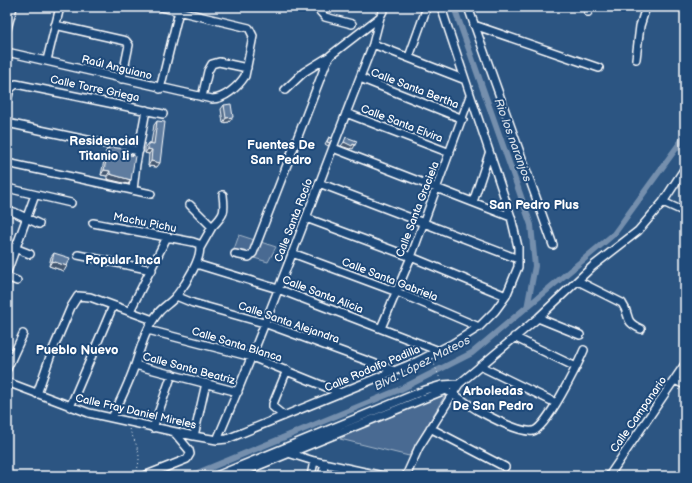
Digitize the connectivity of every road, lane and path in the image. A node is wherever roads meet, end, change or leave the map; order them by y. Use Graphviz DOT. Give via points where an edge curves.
graph roads {
  1 [pos="13,7"];
  2 [pos="60,7"];
  3 [pos="161,7"];
  4 [pos="316,7"];
  5 [pos="385,7"];
  6 [pos="427,7"];
  7 [pos="441,7"];
  8 [pos="468,7"];
  9 [pos="646,7"];
  10 [pos="179,11"];
  11 [pos="380,17"];
  12 [pos="352,24"];
  13 [pos="56,25"];
  14 [pos="474,25"];
  15 [pos="7,29"];
  16 [pos="373,44"];
  17 [pos="7,52"];
  18 [pos="332,55"];
  19 [pos="409,58"];
  20 [pos="636,59"];
  21 [pos="46,60"];
  22 [pos="247,68"];
  23 [pos="599,68"];
  24 [pos="360,78"];
  25 [pos="122,79"];
  26 [pos="464,79"];
  27 [pos="160,89"];
  28 [pos="285,90"];
  29 [pos="470,96"];
  30 [pos="202,97"];
  31 [pos="7,101"];
  32 [pos="146,110"];
  33 [pos="346,113"];
  34 [pos="163,114"];
  35 [pos="462,118"];
  36 [pos="7,122"];
  37 [pos="333,148"];
  38 [pos="139,151"];
  39 [pos="450,153"];
  40 [pos="489,154"];
  41 [pos="7,163"];
  42 [pos="685,170"];
  43 [pos="319,183"];
  44 [pos="7,188"];
  45 [pos="437,188"];
  46 [pos="133,190"];
  47 [pos="151,194"];
  48 [pos="35,195"];
  49 [pos="223,195"];
  50 [pos="473,202"];
  51 [pos="663,202"];
  52 [pos="71,203"];
  53 [pos="190,205"];
  54 [pos="14,212"];
  55 [pos="685,212"];
  56 [pos="511,217"];
  57 [pos="306,218"];
  58 [pos="27,219"];
  59 [pos="93,223"];
  60 [pos="424,223"];
  61 [pos="39,224"];
  62 [pos="212,227"];
  63 [pos="167,237"];
  64 [pos="7,245"];
  65 [pos="553,245"];
  66 [pos="15,248"];
  67 [pos="200,248"];
  68 [pos="292,253"];
  69 [pos="30,254"];
  70 [pos="235,254"];
  71 [pos="78,255"];
  72 [pos="411,257"];
  73 [pos="518,260"];
  74 [pos="196,264"];
  75 [pos="152,270"];
  76 [pos="7,272"];
  77 [pos="7,277"];
  78 [pos="17,281"];
  79 [pos="578,281"];
  80 [pos="278,288"];
  81 [pos="397,292"];
  82 [pos="176,296"];
  83 [pos="506,296"];
  84 [pos="113,306"];
  85 [pos="130,311"];
  86 [pos="538,318"];
  87 [pos="153,320"];
  88 [pos="264,323"];
  89 [pos="479,327"];
  90 [pos="381,328"];
  91 [pos="641,329"];
  92 [pos="148,330"];
  93 [pos="22,334"];
  94 [pos="580,335"];
  95 [pos="514,337"];
  96 [pos="584,350"];
  97 [pos="439,351"];
  98 [pos="252,358"];
  99 [pos="433,362"];
  100 [pos="685,364"];
  101 [pos="135,365"];
  102 [pos="480,366"];
  103 [pos="576,367"];
  104 [pos="7,368"];
  105 [pos="287,370"];
  106 [pos="395,371"];
  107 [pos="172,374"];
  108 [pos="440,378"];
  109 [pos="675,380"];
  110 [pos="7,382"];
  111 [pos="206,383"];
  112 [pos="459,384"];
  113 [pos="685,385"];
  114 [pos="238,392"];
  115 [pos="341,392"];
  116 [pos="37,394"];
  117 [pos="452,394"];
  118 [pos="556,403"];
  119 [pos="70,407"];
  120 [pos="284,416"];
  121 [pos="112,418"];
  122 [pos="126,421"];
  123 [pos="153,428"];
  124 [pos="430,428"];
  125 [pos="174,432"];
  126 [pos="194,436"];
  127 [pos="217,440"];
  128 [pos="280,451"];
  129 [pos="288,453"];
  130 [pos="314,461"];
  131 [pos="325,463"];
  132 [pos="505,467"];
  133 [pos="135,476"];
  134 [pos="144,476"];
  135 [pos="216,476"];
  136 [pos="232,476"];
  137 [pos="311,476"];
  138 [pos="322,476"];
  139 [pos="383,476"];
  140 [pos="406,476"];
  141 [pos="609,476"];
  1 -- 15 [label="street"];
  2 -- 13 [label="street"];
  3 -- 10 [label="street"];
  4 -- 12 [label="street" via="324,16"];
  5 -- 11 [label="street, Calle Santa Rocío"];
  6 -- 19 [label="street"];
  7 -- 26 [label="street, Calle Rodolfo Padilla"];
  8 -- 14 [label="street"];
  9 -- 20 [label="street" via="640,26"];
  10 -- 22 [label="street" via="250,28 253,36"];
  10 -- 27 [label="street"];
  11 -- 16 [label="street, Calle Santa Rocío"];
  11 -- 18 [label="street"];
  13 -- 21 [label="street"];
  13 -- 25 [label="street" via="126,41 129,50"];
  14 -- 23 [label="street"];
  14 -- 65 [label="street"];
  16 -- 19 [label="street"];
  16 -- 24 [label="street, Calle Santa Rocío"];
  17 -- 21 [label="street, Raúl Anguiano"];
  18 -- 28 [label="street" via="304,72"];
  18 -- 70 [label="street" via="324,68 253,252 249,257"];
  19 -- 26 [label="street"];
  21 -- 25 [label="street, Raúl Anguiano"];
  22 -- 30 [label="street, Raúl Anguiano" via="242,81 223,97"];
  22 -- 30 [label="street" via="219,62 212,64"];
  24 -- 33 [label="street, Calle Santa Rocío"];
  24 -- 35 [label="street, Calle Santa Bertha"];
  25 -- 27 [label="street, Raúl Anguiano"];
  26 -- 29 [label="street, Calle Rodolfo Padilla"];
  27 -- 30 [label="street, Raúl Anguiano"];
  29 -- 35 [label="street, Calle Santa Graciela"];
  29 -- 40 [label="street, Calle Rodolfo Padilla"];
  31 -- 32 [label="street, Calle Torre Griega" via="12,85 22,84"];
  32 -- 34 [label="street, Calle Torre Griega"];
  32 -- 38 [label="street"];
  33 -- 37 [label="street, Calle Santa Rocío"];
  33 -- 39 [label="street, Calle Santa Elvira"];
  35 -- 39 [label="street, Calle Santa Graciela"];
  36 -- 38 [label="street"];
  37 -- 43 [label="street, Calle Santa Rocío"];
  37 -- 45 [label="street"];
  38 -- 46 [label="street"];
  39 -- 45 [label="street, Calle Santa Graciela"];
  40 -- 50 [label="street"];
  40 -- 56 [label="street, Calle Rodolfo Padilla"];
  41 -- 46 [label="street"];
  42 -- 51 [label="street"];
  43 -- 57 [label="street, Calle Santa Rocío"];
  43 -- 60 [label="street"];
  44 -- 48 [label="street"];
  45 -- 50 [label="street"];
  45 -- 60 [label="street, Calle Santa Graciela"];
  46 -- 47 [label="street"];
  48 -- 52 [label="street"];
  48 -- 58 [label="street"];
  49 -- 62 [label="street" via="225,211"];
  50 -- 56 [label="street"];
  51 -- 55 [label="street"];
  51 -- 79 [label="street" via="638,231"];
  53 -- 62 [label="street"];
  54 -- 58 [label="street"];
  56 -- 73 [label="street, Calle Rodolfo Padilla" via="516,235"];
  57 -- 68 [label="street, Calle Santa Rocío"];
  57 -- 72 [label="street"];
  58 -- 61 [label="street"];
  58 -- 66 [label="street"];
  59 -- 63 [label="street, Machu Pichu"];
  60 -- 72 [label="street, Calle Santa Graciela"];
  60 -- 73 [label="street"];
  62 -- 67 [label="street"];
  63 -- 67 [label="street, Machu Pichu" via="193,242"];
  63 -- 75 [label="street"];
  64 -- 66 [label="street"];
  66 -- 69 [label="street"];
  66 -- 76 [label="street"];
  67 -- 74 [label="street"];
  68 -- 80 [label="street, Calle Santa Rocío"];
  68 -- 81 [label="street, Calle Santa Gabriela"];
  71 -- 75 [label="street"];
  72 -- 81 [label="street, Calle Santa Graciela"];
  72 -- 83 [label="street"];
  73 -- 83 [label="street, Calle Rodolfo Padilla" via="516,274"];
  74 -- 80 [label="street, Calle Santa Alicia"];
  74 -- 82 [label="street"];
  75 -- 85 [label="street"];
  77 -- 78 [label="street"];
  79 -- 86 [label="street"];
  79 -- 91 [label="street" via="622,303 626,308 628,321"];
  80 -- 88 [label="street, Calle Santa Rocío"];
  80 -- 90 [label="street, Calle Santa Alicia"];
  81 -- 89 [label="street, Calle Santa Gabriela"];
  81 -- 90 [label="street, Calle Santa Graciela"];
  82 -- 87 [label="street"];
  82 -- 88 [label="street, Calle Santa Alejandra"];
  83 -- 89 [label="street, Calle Rodolfo Padilla"];
  84 -- 85 [label="street"];
  84 -- 116 [label="street" via="81,295 75,300 51,354"];
  84 -- 119 [label="street"];
  85 -- 87 [label="street"];
  86 -- 94 [label="street"];
  86 -- 95 [label="street"];
  87 -- 92 [label="street"];
  88 -- 98 [label="street, Calle Santa Rocío"];
  88 -- 106 [label="street, Calle Santa Alejandra"];
  89 -- 97 [label="street, Calle Rodolfo Padilla"];
  90 -- 97 [label="street, Calle Santa Alicia"];
  92 -- 98 [label="street, Calle Santa Blanca"];
  92 -- 101 [label="street" via="138,351"];
  93 -- 104 [label="street"];
  95 -- 102 [label="street"];
  95 -- 103 [label="street"];
  96 -- 103 [label="street"];
  97 -- 106 [label="street, Calle Rodolfo Padilla"];
  98 -- 105 [label="street, Calle Santa Blanca"];
  98 -- 114 [label="street, Calle Santa Rocío"];
  99 -- 108 [label="path"];
  100 -- 109 [label="street, Calle Campanario"];
  101 -- 107 [label="street, Calle Santa Beatriz"];
  101 -- 121 [label="street"];
  102 -- 112 [label="street"];
  102 -- 118 [label="street"];
  103 -- 118 [label="street"];
  105 -- 115 [label="street, Calle Santa Blanca"];
  105 -- 120 [label="street" via="273,404 273,407"];
  106 -- 115 [label="street, Calle Rodolfo Padilla"];
  107 -- 111 [label="street, Calle Santa Beatriz"];
  107 -- 123 [label="street"];
  109 -- 113 [label="street"];
  109 -- 141 [label="street, Calle Campanario"];
  110 -- 116 [label="street, Calle Fray Daniel Mireles"];
  111 -- 114 [label="street, Calle Santa Beatriz"];
  111 -- 126 [label="street"];
  112 -- 117 [label="street"];
  112 -- 128 [label="street" via="425,390"];
  114 -- 127 [label="street, Calle Santa Rocío"];
  115 -- 120 [label="street, Calle Rodolfo Padilla"];
  116 -- 119 [label="street, Calle Fray Daniel Mireles"];
  117 -- 118 [label="street" via="480,411 529,432 540,429"];
  117 -- 124 [label="street"];
  117 -- 129 [label="street" via="441,390"];
  119 -- 121 [label="street, Calle Fray Daniel Mireles"];
  120 -- 127 [label="street, Calle Rodolfo Padilla" via="227,439"];
  121 -- 122 [label="street, Calle Fray Daniel Mireles"];
  122 -- 123 [label="street, Calle Fray Daniel Mireles"];
  122 -- 133 [label="path" via="139,450 139,465"];
  123 -- 125 [label="street, Calle Fray Daniel Mireles"];
  124 -- 132 [label="street"];
  124 -- 140 [label="street"];
  125 -- 126 [label="street, Calle Fray Daniel Mireles"];
  125 -- 134 [label="street" via="190,454 187,459"];
  126 -- 127 [label="street, Calle Fray Daniel Mireles"];
  128 -- 129 [label="street"];
  128 -- 135 [label="street"];
  129 -- 130 [label="street"];
  129 -- 136 [label="street"];
  130 -- 131 [label="street"];
  130 -- 137 [label="street"];
  131 -- 138 [label="street"];
  131 -- 139 [label="street"];
}
